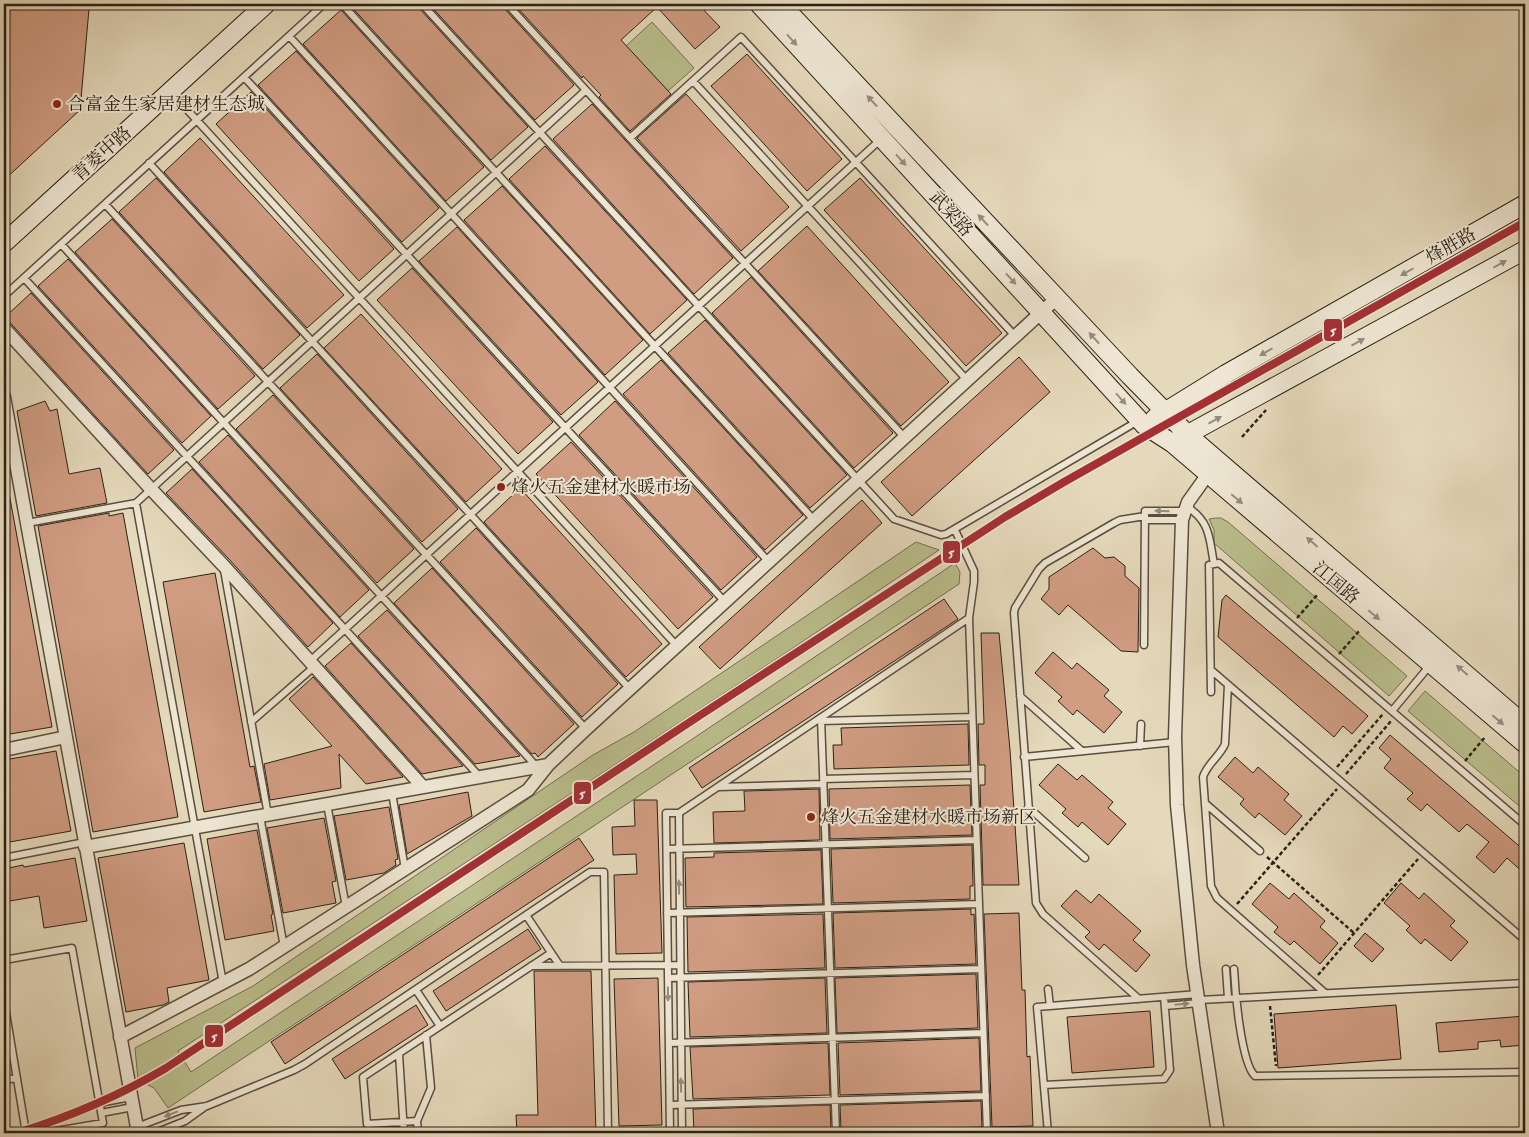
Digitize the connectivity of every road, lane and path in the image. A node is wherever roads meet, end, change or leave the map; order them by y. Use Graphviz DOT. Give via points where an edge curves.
graph roads {
  1 [pos="266,4"];
  2 [pos="324,4"];
  3 [pos="342,4"];
  4 [pos="422,4"];
  5 [pos="507,4"];
  6 [pos="759,4"];
  7 [pos="781,4"];
  8 [pos="289,36"];
  9 [pos="244,77"];
  10 [pos="693,81"];
  11 [pos="586,90"];
  12 [pos="170,92"];
  13 [pos="196,120"];
  14 [pos="540,132"];
  15 [pos="630,138"];
  16 [pos="882,138"];
  17 [pos="856,162"];
  18 [pos="149,163"];
  19 [pos="1525,168"];
  20 [pos="1520,171"];
  21 [pos="496,172"];
  22 [pos="105,204"];
  23 [pos="1525,204"];
  24 [pos="808,206"];
  25 [pos="451,214"];
  26 [pos="4,243"];
  27 [pos="61,244"];
  28 [pos="1525,250"];
  29 [pos="406,254"];
  30 [pos="745,264"];
  31 [pos="24,278"];
  32 [pos="4,296"];
  33 [pos="359,298"];
  34 [pos="1057,298"];
  35 [pos="698,306"];
  36 [pos="1042,313"];
  37 [pos="6,335"];
  38 [pos="1016,336"];
  39 [pos="312,341"];
  40 [pos="655,346"];
  41 [pos="967,380"];
  42 [pos="267,381"];
  43 [pos="610,387"];
  44 [pos="4,398"];
  45 [pos="1164,411"];
  46 [pos="223,422"];
  47 [pos="1142,423"];
  48 [pos="565,428"];
  49 [pos="904,438"];
  50 [pos="1180,439"];
  51 [pos="186,456"];
  52 [pos="518,471"];
  53 [pos="1208,474"];
  54 [pos="858,480"];
  55 [pos="150,488"];
  56 [pos="136,503"];
  57 [pos="1184,512"];
  58 [pos="470,515"];
  59 [pos="1145,518"];
  60 [pos="814,520"];
  61 [pos="26,523"];
  62 [pos="955,530"];
  63 [pos="426,555"];
  64 [pos="769,562"];
  65 [pos="1214,564"];
  66 [pos="223,565"];
  67 [pos="1318,594"];
  68 [pos="382,596"];
  69 [pos="725,602"];
  70 [pos="968,618"];
  71 [pos="1291,625"];
  72 [pos="345,629"];
  73 [pos="1360,630"];
  74 [pos="1144,644"];
  75 [pos="677,646"];
  76 [pos="1334,661"];
  77 [pos="1432,664"];
  78 [pos="312,665"];
  79 [pos="1211,670"];
  80 [pos="1228,685"];
  81 [pos="630,689"];
  82 [pos="1211,692"];
  83 [pos="1020,696"];
  84 [pos="1392,711"];
  85 [pos="972,717"];
  86 [pos="821,719"];
  87 [pos="251,722"];
  88 [pos="1142,724"];
  89 [pos="1525,725"];
  90 [pos="586,729"];
  91 [pos="1486,737"];
  92 [pos="66,738"];
  93 [pos="1175,742"];
  94 [pos="1525,744"];
  95 [pos="1140,746"];
  96 [pos="4,750"];
  97 [pos="1082,751"];
  98 [pos="1024,757"];
  99 [pos="543,766"];
  100 [pos="1459,768"];
  101 [pos="1332,774"];
  102 [pos="974,775"];
  103 [pos="480,777"];
  104 [pos="823,782"];
  105 [pos="1341,782"];
  106 [pos="423,787"];
  107 [pos="717,787"];
  108 [pos="392,793"];
  109 [pos="327,804"];
  110 [pos="1206,804"];
  111 [pos="1028,807"];
  112 [pos="678,813"];
  113 [pos="264,815"];
  114 [pos="1525,825"];
  115 [pos="195,828"];
  116 [pos="976,840"];
  117 [pos="85,844"];
  118 [pos="826,845"];
  119 [pos="667,849"];
  120 [pos="678,849"];
  121 [pos="1260,851"];
  122 [pos="1424,853"];
  123 [pos="4,858"];
  124 [pos="1085,858"];
  125 [pos="1273,862"];
  126 [pos="406,869"];
  127 [pos="979,904"];
  128 [pos="346,907"];
  129 [pos="828,908"];
  130 [pos="1231,910"];
  131 [pos="679,913"];
  132 [pos="668,914"];
  133 [pos="526,915"];
  134 [pos="1354,933"];
  135 [pos="1525,940"];
  136 [pos="284,947"];
  137 [pos="551,952"];
  138 [pos="4,960"];
  139 [pos="606,965"];
  140 [pos="668,965"];
  141 [pos="680,965"];
  142 [pos="530,966"];
  143 [pos="560,966"];
  144 [pos="981,969"];
  145 [pos="1230,969"];
  146 [pos="830,973"];
  147 [pos="668,978"];
  148 [pos="680,978"];
  149 [pos="1312,982"];
  150 [pos="223,983"];
  151 [pos="1525,983"];
  152 [pos="1048,989"];
  153 [pos="416,990"];
  154 [pos="1325,993"];
  155 [pos="1269,996"];
  156 [pos="1164,997"];
  157 [pos="1232,998"];
  158 [pos="1139,999"];
  159 [pos="1199,999"];
  160 [pos="4,1001"];
  161 [pos="1050,1006"];
  162 [pos="1165,1006"];
  163 [pos="440,1026"];
  164 [pos="983,1033"];
  165 [pos="426,1036"];
  166 [pos="120,1038"];
  167 [pos="832,1038"];
  168 [pos="669,1043"];
  169 [pos="681,1043"];
  170 [pos="399,1054"];
  171 [pos="1525,1072"];
  172 [pos="1276,1077"];
  173 [pos="17,1078"];
  174 [pos="4,1080"];
  175 [pos="1044,1085"];
  176 [pos="986,1096"];
  177 [pos="835,1100"];
  178 [pos="132,1102"];
  179 [pos="99,1103"];
  180 [pos="670,1105"];
  181 [pos="682,1105"];
  182 [pos="207,1106"];
  183 [pos="101,1113"];
  184 [pos="417,1121"];
  185 [pos="404,1122"];
  186 [pos="78,1130"];
  187 [pos="137,1130"];
  188 [pos="65,1131"];
  189 [pos="26,1133"];
  190 [pos="44,1133"];
  191 [pos="155,1133"];
  192 [pos="404,1133"];
  193 [pos="418,1133"];
  194 [pos="608,1133"];
  195 [pos="670,1133"];
  196 [pos="682,1133"];
  197 [pos="836,1133"];
  198 [pos="987,1133"];
  199 [pos="1048,1133"];
  200 [pos="1218,1133"];
  1 -- 12 [label="main road, 青菱中路"];
  2 -- 8 [label="lane"];
  3 -- 21 [label="lane"];
  4 -- 14 [label="lane"];
  5 -- 11 [label="lane"];
  6 -- 16 [label="main road, 武梁路, one-way"];
  34 -- 7 [label="main road, 武梁路, one-way"];
  8 -- 9 [label="lane"];
  8 -- 25 [label="lane"];
  9 -- 13 [label="lane"];
  9 -- 29 [label="lane"];
  10 -- 15 [label="lane"];
  10 -- 17 [label="lane" via="741,37"];
  10 -- 24 [label="lane"];
  11 -- 14 [label="lane"];
  11 -- 15 [label="lane"];
  12 -- 13 [label="lane"];
  12 -- 26 [label="main road, 青菱中路"];
  13 -- 18 [label="lane"];
  13 -- 33 [label="lane"];
  14 -- 21 [label="lane"];
  14 -- 35 [label="lane"];
  15 -- 30 [label="lane"];
  16 -- 17 [label="lane"];
  16 -- 36 [label="main road, 武梁路, one-way"];
  17 -- 24 [label="lane"];
  17 -- 38 [label="lane"];
  18 -- 22 [label="lane"];
  18 -- 39 [label="lane"];
  19 -- 20 [label="path"];
  21 -- 25 [label="lane"];
  21 -- 40 [label="lane"];
  22 -- 27 [label="lane"];
  22 -- 42 [label="lane"];
  23 -- 45 [label="main road, 烽胜路, one-way"];
  24 -- 30 [label="lane"];
  24 -- 41 [label="lane"];
  25 -- 29 [label="lane"];
  25 -- 43 [label="lane"];
  27 -- 31 [label="lane"];
  27 -- 46 [label="lane"];
  50 -- 28 [label="main road, one-way"];
  29 -- 33 [label="lane"];
  29 -- 48 [label="lane"];
  30 -- 35 [label="lane"];
  30 -- 49 [label="lane"];
  31 -- 32 [label="lane"];
  31 -- 51 [label="lane"];
  33 -- 39 [label="lane"];
  33 -- 52 [label="lane"];
  34 -- 36 [label="street"];
  45 -- 34 [label="main road, 武梁路, one-way"];
  35 -- 40 [label="lane"];
  35 -- 54 [label="lane"];
  36 -- 38 [label="street"];
  36 -- 47 [label="main road, 武梁路, one-way"];
  37 -- 55 [label="street"];
  38 -- 41 [label="street"];
  39 -- 42 [label="lane"];
  39 -- 58 [label="lane"];
  40 -- 43 [label="lane"];
  40 -- 60 [label="lane"];
  41 -- 49 [label="street"];
  42 -- 46 [label="lane"];
  42 -- 63 [label="lane"];
  43 -- 48 [label="lane"];
  43 -- 64 [label="lane"];
  44 -- 61 [label="street"];
  45 -- 47 [label="main road, 烽胜路"];
  45 -- 50 [label="main road, 江国路"];
  46 -- 51 [label="lane"];
  46 -- 68 [label="lane"];
  47 -- 50 [label="main road, 江国路"];
  47 -- 62 [label="lane"];
  48 -- 52 [label="lane"];
  48 -- 69 [label="lane"];
  49 -- 54 [label="street"];
  50 -- 53 [label="main road, 江国路"];
  89 -- 50 [label="main road, 江国路, one-way"];
  51 -- 55 [label="lane"];
  51 -- 72 [label="lane"];
  52 -- 58 [label="lane"];
  52 -- 75 [label="lane"];
  53 -- 57 [label="street"];
  53 -- 77 [label="main road, 江国路, one-way"];
  54 -- 60 [label="street"];
  54 -- 62 [label="lane" via="894,519 941,535"];
  55 -- 56 [label="lane"];
  55 -- 66 [label="street"];
  56 -- 61 [label="lane"];
  56 -- 115 [label="lane"];
  57 -- 59 [label="lane"];
  57 -- 65 [label="lane" via="1196,512 1205,524"];
  57 -- 93 [label="street"];
  58 -- 63 [label="lane"];
  58 -- 81 [label="lane"];
  59 -- 74 [label="lane"];
  59 -- 83 [label="lane" via="1120,520 1039,569 1014,613"];
  60 -- 64 [label="street"];
  61 -- 92 [label="street"];
  62 -- 70 [label="lane" via="974,571"];
  63 -- 68 [label="lane"];
  63 -- 90 [label="lane"];
  64 -- 69 [label="street"];
  65 -- 71 [label="lane" via="1219,563"];
  65 -- 79 [label="lane" via="1209,565"];
  66 -- 78 [label="street"];
  66 -- 87 [label="lane"];
  67 -- 71 [label="path"];
  68 -- 72 [label="lane"];
  68 -- 99 [label="lane"];
  69 -- 75 [label="street"];
  70 -- 85 [label="lane"];
  70 -- 86 [label="lane"];
  71 -- 76 [label="lane"];
  72 -- 78 [label="lane"];
  72 -- 103 [label="lane"];
  73 -- 76 [label="path"];
  75 -- 81 [label="street"];
  76 -- 84 [label="lane"];
  77 -- 84 [label="lane"];
  77 -- 94 [label="main road, 江国路, one-way"];
  78 -- 87 [label="lane"];
  78 -- 106 [label="street"];
  79 -- 80 [label="lane"];
  79 -- 82 [label="lane"];
  80 -- 101 [label="lane"];
  80 -- 110 [label="lane" via="1225,744 1205,772"];
  81 -- 90 [label="street"];
  83 -- 97 [label="lane"];
  83 -- 98 [label="lane"];
  84 -- 100 [label="lane"];
  84 -- 101 [label="path"];
  84 -- 105 [label="path"];
  85 -- 86 [label="lane"];
  85 -- 102 [label="lane"];
  86 -- 104 [label="lane"];
  86 -- 107 [label="lane"];
  87 -- 113 [label="lane"];
  88 -- 95 [label="lane"];
  90 -- 99 [label="street"];
  91 -- 100 [label="path"];
  92 -- 96 [label="street"];
  92 -- 117 [label="street"];
  93 -- 95 [label="lane"];
  93 -- 159 [label="street" via="1186,908"];
  95 -- 97 [label="lane"];
  97 -- 98 [label="lane"];
  98 -- 111 [label="lane"];
  99 -- 103 [label="street"];
  99 -- 126 [label="street" via="528,790"];
  100 -- 114 [label="lane"];
  101 -- 105 [label="lane"];
  102 -- 104 [label="lane"];
  102 -- 116 [label="lane"];
  103 -- 106 [label="street"];
  104 -- 107 [label="lane"];
  104 -- 118 [label="lane"];
  105 -- 122 [label="lane"];
  105 -- 125 [label="path"];
  106 -- 108 [label="street"];
  107 -- 112 [label="lane"];
  108 -- 109 [label="street"];
  108 -- 126 [label="lane"];
  109 -- 113 [label="street"];
  109 -- 128 [label="lane"];
  110 -- 121 [label="lane"];
  110 -- 130 [label="lane" via="1211,886 1217,898"];
  111 -- 124 [label="lane"];
  111 -- 158 [label="lane" via="1035,896 1039,909"];
  112 -- 119 [label="lane" via="666,813"];
  112 -- 120 [label="lane"];
  113 -- 115 [label="street"];
  113 -- 136 [label="lane"];
  115 -- 117 [label="street"];
  115 -- 150 [label="lane"];
  116 -- 118 [label="lane"];
  116 -- 127 [label="lane"];
  117 -- 123 [label="lane"];
  117 -- 166 [label="street"];
  118 -- 120 [label="lane"];
  118 -- 129 [label="lane"];
  119 -- 120 [label="lane"];
  119 -- 132 [label="lane"];
  131 -- 120 [label="lane, one-way"];
  121 -- 125 [label="path"];
  122 -- 134 [label="path"];
  122 -- 135 [label="lane"];
  125 -- 130 [label="path"];
  125 -- 134 [label="path"];
  126 -- 128 [label="street"];
  127 -- 129 [label="lane"];
  127 -- 144 [label="lane"];
  128 -- 136 [label="street"];
  129 -- 131 [label="lane"];
  129 -- 146 [label="lane"];
  130 -- 149 [label="lane"];
  131 -- 132 [label="lane"];
  131 -- 141 [label="lane"];
  132 -- 140 [label="lane"];
  133 -- 137 [label="lane"];
  133 -- 139 [label="lane" via="590,872 604,872"];
  133 -- 153 [label="lane"];
  134 -- 149 [label="path"];
  136 -- 150 [label="street"];
  137 -- 142 [label="lane"];
  137 -- 143 [label="lane"];
  138 -- 179 [label="lane" via="72,948"];
  139 -- 140 [label="lane"];
  139 -- 143 [label="lane"];
  139 -- 194 [label="lane"];
  140 -- 141 [label="lane"];
  140 -- 147 [label="lane"];
  141 -- 148 [label="lane"];
  142 -- 143 [label="lane"];
  142 -- 163 [label="lane"];
  144 -- 146 [label="lane"];
  144 -- 164 [label="lane"];
  145 -- 157 [label="lane"];
  146 -- 148 [label="lane"];
  146 -- 167 [label="lane"];
  147 -- 148 [label="lane"];
  147 -- 168 [label="lane, one-way"];
  148 -- 169 [label="lane"];
  149 -- 154 [label="lane"];
  150 -- 166 [label="street"];
  151 -- 154 [label="lane"];
  152 -- 161 [label="lane"];
  153 -- 163 [label="lane"];
  153 -- 182 [label="lane" via="294,1070"];
  154 -- 155 [label="lane"];
  155 -- 157 [label="lane"];
  155 -- 172 [label="path"];
  156 -- 158 [label="lane"];
  156 -- 159 [label="lane"];
  156 -- 162 [label="lane"];
  157 -- 159 [label="lane"];
  157 -- 172 [label="lane" via="1251,1072 1260,1077"];
  158 -- 161 [label="lane"];
  162 -- 159 [label="lane, one-way"];
  159 -- 200 [label="street"];
  160 -- 173 [label="lane"];
  161 -- 175 [label="lane" via="1037,1007"];
  162 -- 175 [label="lane" via="1170,1070 1164,1079"];
  163 -- 165 [label="lane"];
  164 -- 167 [label="lane"];
  164 -- 176 [label="lane"];
  165 -- 170 [label="lane"];
  165 -- 184 [label="lane" via="431,1088"];
  166 -- 178 [label="street"];
  167 -- 169 [label="lane"];
  167 -- 177 [label="lane"];
  168 -- 169 [label="lane"];
  168 -- 180 [label="lane"];
  181 -- 169 [label="lane, one-way"];
  170 -- 185 [label="lane"];
  170 -- 185 [label="lane" via="363,1078 366,1124"];
  171 -- 172 [label="lane"];
  173 -- 174 [label="lane"];
  173 -- 189 [label="lane"];
  175 -- 199 [label="lane"];
  176 -- 177 [label="lane"];
  176 -- 198 [label="lane"];
  177 -- 181 [label="lane"];
  177 -- 197 [label="lane"];
  178 -- 179 [label="lane"];
  178 -- 183 [label="lane"];
  178 -- 187 [label="street"];
  179 -- 183 [label="lane"];
  180 -- 181 [label="lane"];
  180 -- 195 [label="lane"];
  181 -- 196 [label="lane"];
  182 -- 187 [label="lane, one-way" via="181,1110"];
  182 -- 191 [label="lane" via="185,1121"];
  183 -- 186 [label="lane" via="103,1123"];
  184 -- 185 [label="lane"];
  184 -- 193 [label="lane"];
  185 -- 192 [label="lane"];
  186 -- 188 [label="lane"];
  188 -- 190 [label="lane"];
}
